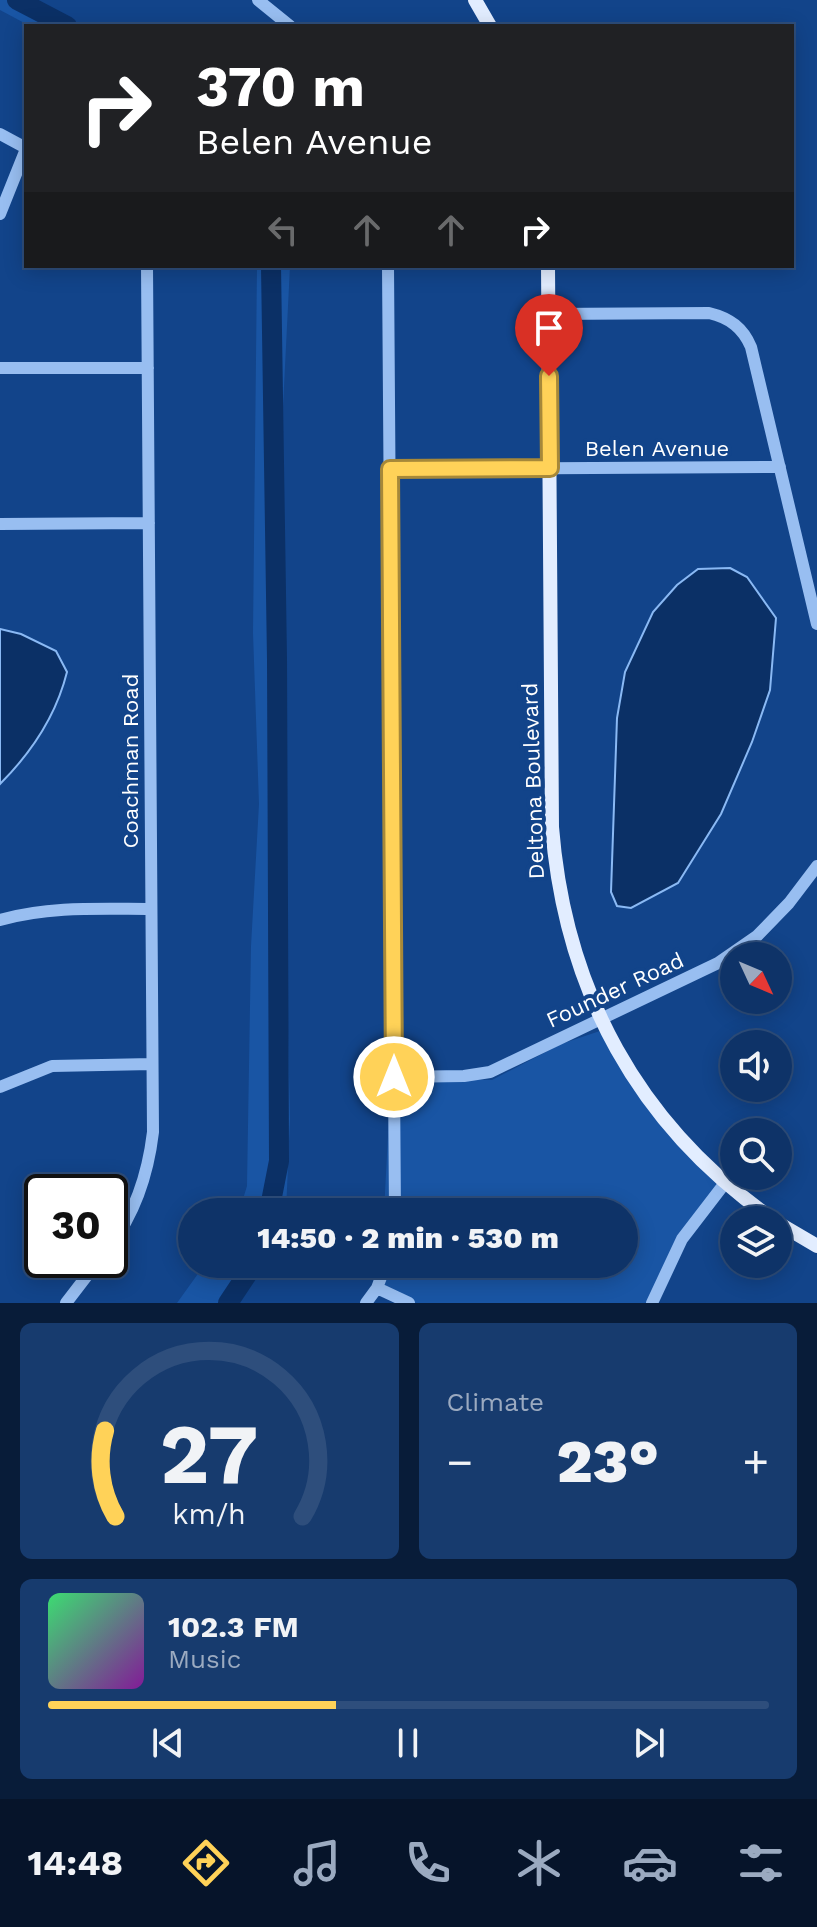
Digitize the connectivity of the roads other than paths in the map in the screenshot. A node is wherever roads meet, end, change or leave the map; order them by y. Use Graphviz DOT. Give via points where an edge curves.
graph roads {
  1 [pos="258,0"];
  2 [pos="475,0"];
  3 [pos="288,24"];
  4 [pos="489,24"];
  5 [pos="0,134"];
  6 [pos="24,148"];
  7 [pos="24,154"];
  8 [pos="0,214"];
  9 [pos="147,268"];
  10 [pos="388,268"];
  11 [pos="548,268"];
  12 [pos="548,314"];
  13 [pos="0,368"];
  14 [pos="148,368"];
  15 [pos="780,467"];
  16 [pos="550,468"];
  17 [pos="390,469"];
  18 [pos="149,523"];
  19 [pos="0,524"];
  20 [pos="817,624"];
  21 [pos="817,866"];
  22 [pos="151,909"];
  23 [pos="0,920"];
  24 [pos="600,1020"];
  25 [pos="152,1064"];
  26 [pos="394,1077"];
  27 [pos="0,1087"];
  28 [pos="720,1178"];
  29 [pos="720,1190"];
  30 [pos="734,1190"];
  31 [pos="395,1198"];
  32 [pos="755,1206"];
  33 [pos="128,1216"];
  34 [pos="792,1231"];
  35 [pos="817,1246"];
  36 [pos="85,1278"];
  37 [pos="381,1278"];
  38 [pos="377,1288"];
  39 [pos="66,1303"];
  40 [pos="366,1303"];
  41 [pos="409,1303"];
  42 [pos="652,1303"];
  1 -- 3 [label="street"];
  2 -- 4 [label="main road"];
  5 -- 6 [label="street"];
  7 -- 8 [label="street"];
  9 -- 14 [label="street, Coachman Road"];
  10 -- 17 [label="street"];
  11 -- 12 [label="main road, Deltona Boulevard"];
  12 -- 15 [label="street" via="709,313 731,321 751,347"];
  12 -- 16 [label="main road, Deltona Boulevard"];
  13 -- 14 [label="street"];
  14 -- 18 [label="street, Coachman Road"];
  15 -- 16 [label="street, Belen Avenue"];
  15 -- 20 [label="street"];
  16 -- 17 [label="street, Belen Avenue"];
  16 -- 24 [label="main road, Deltona Boulevard" via="555,863 569,933"];
  17 -- 26 [label="street"];
  18 -- 19 [label="street"];
  18 -- 22 [label="street, Coachman Road"];
  21 -- 24 [label="street, Founder Road" via="789,903 738,951"];
  22 -- 23 [label="street" via="67,909"];
  22 -- 25 [label="street, Coachman Road"];
  24 -- 26 [label="street, Founder Road" via="476,1076"];
  24 -- 28 [label="main road, Deltona Boulevard" via="658,1112"];
  25 -- 27 [label="street" via="52,1066"];
  25 -- 33 [label="street, Coachman Road" via="148,1167"];
  26 -- 31 [label="street"];
  29 -- 42 [label="street" via="682,1239"];
  30 -- 32 [label="main road, Deltona Boulevard"];
  34 -- 35 [label="main road, Deltona Boulevard"];
  36 -- 39 [label="street"];
  37 -- 38 [label="street"];
  38 -- 40 [label="street"];
  38 -- 41 [label="street"];
}
